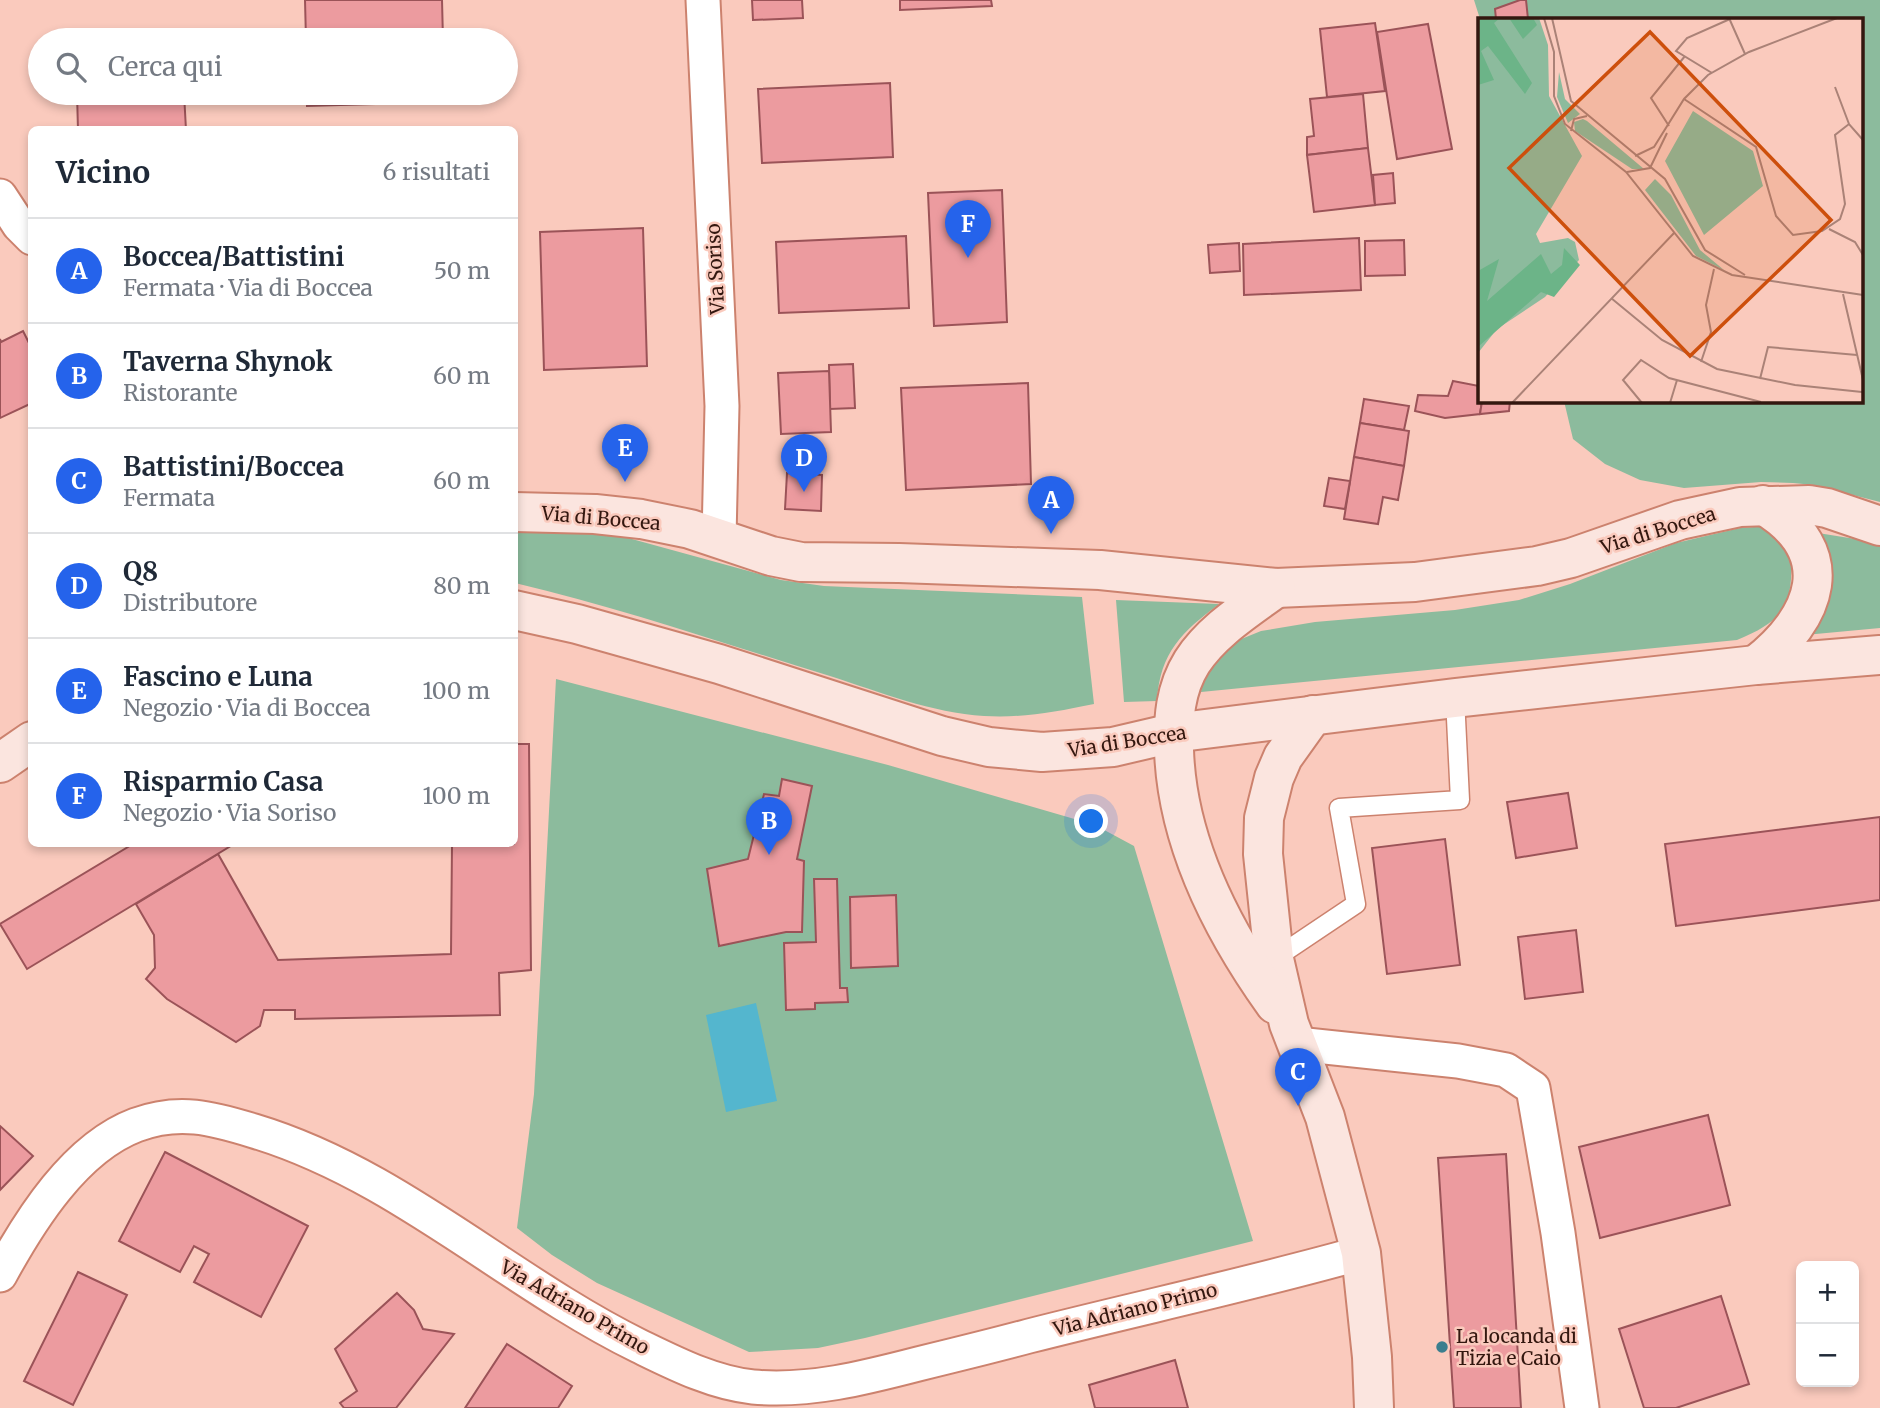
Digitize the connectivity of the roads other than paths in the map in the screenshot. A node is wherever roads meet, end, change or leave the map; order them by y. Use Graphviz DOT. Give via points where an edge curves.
graph roads {
  1 [pos="703,0"];
  2 [pos="0,197"];
  3 [pos="28,234"];
  4 [pos="1763,505"];
  5 [pos="518,512"];
  6 [pos="1880,526"];
  7 [pos="719,538"];
  8 [pos="1276,589"];
  9 [pos="518,611"];
  10 [pos="1880,655"];
  11 [pos="1756,665"];
  12 [pos="1455,698"];
  13 [pos="1313,715"];
  14 [pos="1173,733"];
  15 [pos="28,744"];
  16 [pos="0,763"];
  17 [pos="1274,959"];
  18 [pos="1293,1034"];
  19 [pos="1361,1253"];
  20 [pos="0,1275"];
  21 [pos="1374,1408"];
  22 [pos="1582,1408"];
  1 -- 7 [label="street, Via Soriso" via="722,406"];
  2 -- 3 [label="street"];
  4 -- 6 [label="main road, Via di Boccea" via="1827,508"];
  4 -- 8 [label="main road, Via di Boccea" via="1680,520 1537,566 1415,582"];
  4 -- 11 [label="main road" via="1801,538 1813,582 1799,622 1785,641"];
  5 -- 7 [label="main road, Via di Boccea" via="641,519"];
  7 -- 8 [label="main road, Via di Boccea" via="801,562 1100,570"];
  8 -- 14 [label="main road" via="1216,635 1193,661 1180,688"];
  9 -- 14 [label="main road, Via di Boccea" via="649,644 942,737 989,747 1068,751 1113,747"];
  10 -- 11 [label="main road, Via di Boccea"];
  11 -- 12 [label="main road, Via di Boccea"];
  12 -- 13 [label="main road, Via di Boccea"];
  12 -- 17 [label="lane" via="1460,800 1339,808 1356,904"];
  13 -- 14 [label="main road, Via di Boccea"];
  13 -- 17 [label="main road" via="1283,757 1264,818 1263,854"];
  14 -- 18 [label="main road" via="1177,788 1192,850 1219,911"];
  15 -- 16 [label="main road"];
  17 -- 18 [label="main road"];
  18 -- 19 [label="main road" via="1325,1117"];
  18 -- 22 [label="street" via="1506,1070 1533,1088"];
  19 -- 20 [label="street, Via Adriano Primo" via="866,1377 799,1387 752,1387 701,1374 624,1339 352,1171 271,1136 206,1117 182,1116 135,1126 94,1149 49,1199"];
  19 -- 21 [label="main road"];
}
